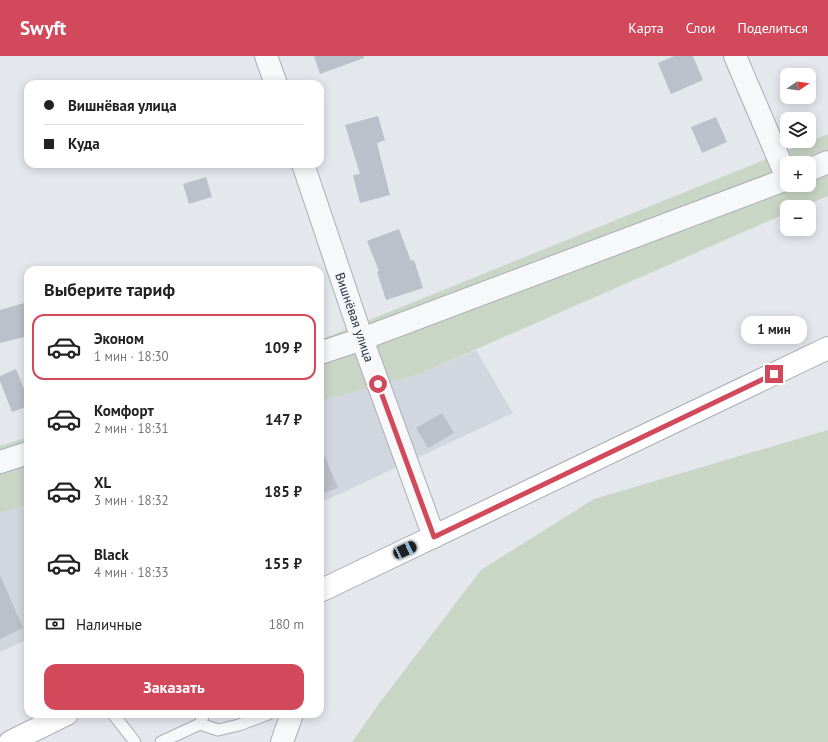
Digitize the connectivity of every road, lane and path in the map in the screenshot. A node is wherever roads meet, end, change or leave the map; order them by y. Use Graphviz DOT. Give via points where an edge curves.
graph roads {
  1 [pos="266,56"];
  2 [pos="735,56"];
  3 [pos="275,80"];
  4 [pos="780,162"];
  5 [pos="828,162"];
  6 [pos="816,167"];
  7 [pos="304,168"];
  8 [pos="780,182"];
  9 [pos="362,339"];
  10 [pos="828,348"];
  11 [pos="324,352"];
  12 [pos="24,454"];
  13 [pos="0,462"];
  14 [pos="434,537"];
  15 [pos="324,588"];
  16 [pos="59,718"];
  17 [pos="116,718"];
  18 [pos="257,718"];
  19 [pos="291,718"];
  20 [pos="202,719"];
  21 [pos="10,742"];
  22 [pos="135,742"];
  23 [pos="161,742"];
  24 [pos="282,742"];
  1 -- 3 [label="street"];
  2 -- 4 [label="street"];
  5 -- 6 [label="street"];
  7 -- 9 [label="street, Вишнёвая улица"];
  8 -- 9 [label="street"];
  9 -- 11 [label="street"];
  9 -- 14 [label="street, Вишнёвая улица"];
  10 -- 14 [label="main road"];
  12 -- 13 [label="street"];
  14 -- 15 [label="main road"];
  16 -- 21 [label="main road"];
  17 -- 22 [label="lane"];
  18 -- 20 [label="lane" via="218,730"];
  19 -- 24 [label="street"];
  20 -- 23 [label="lane"];
}
